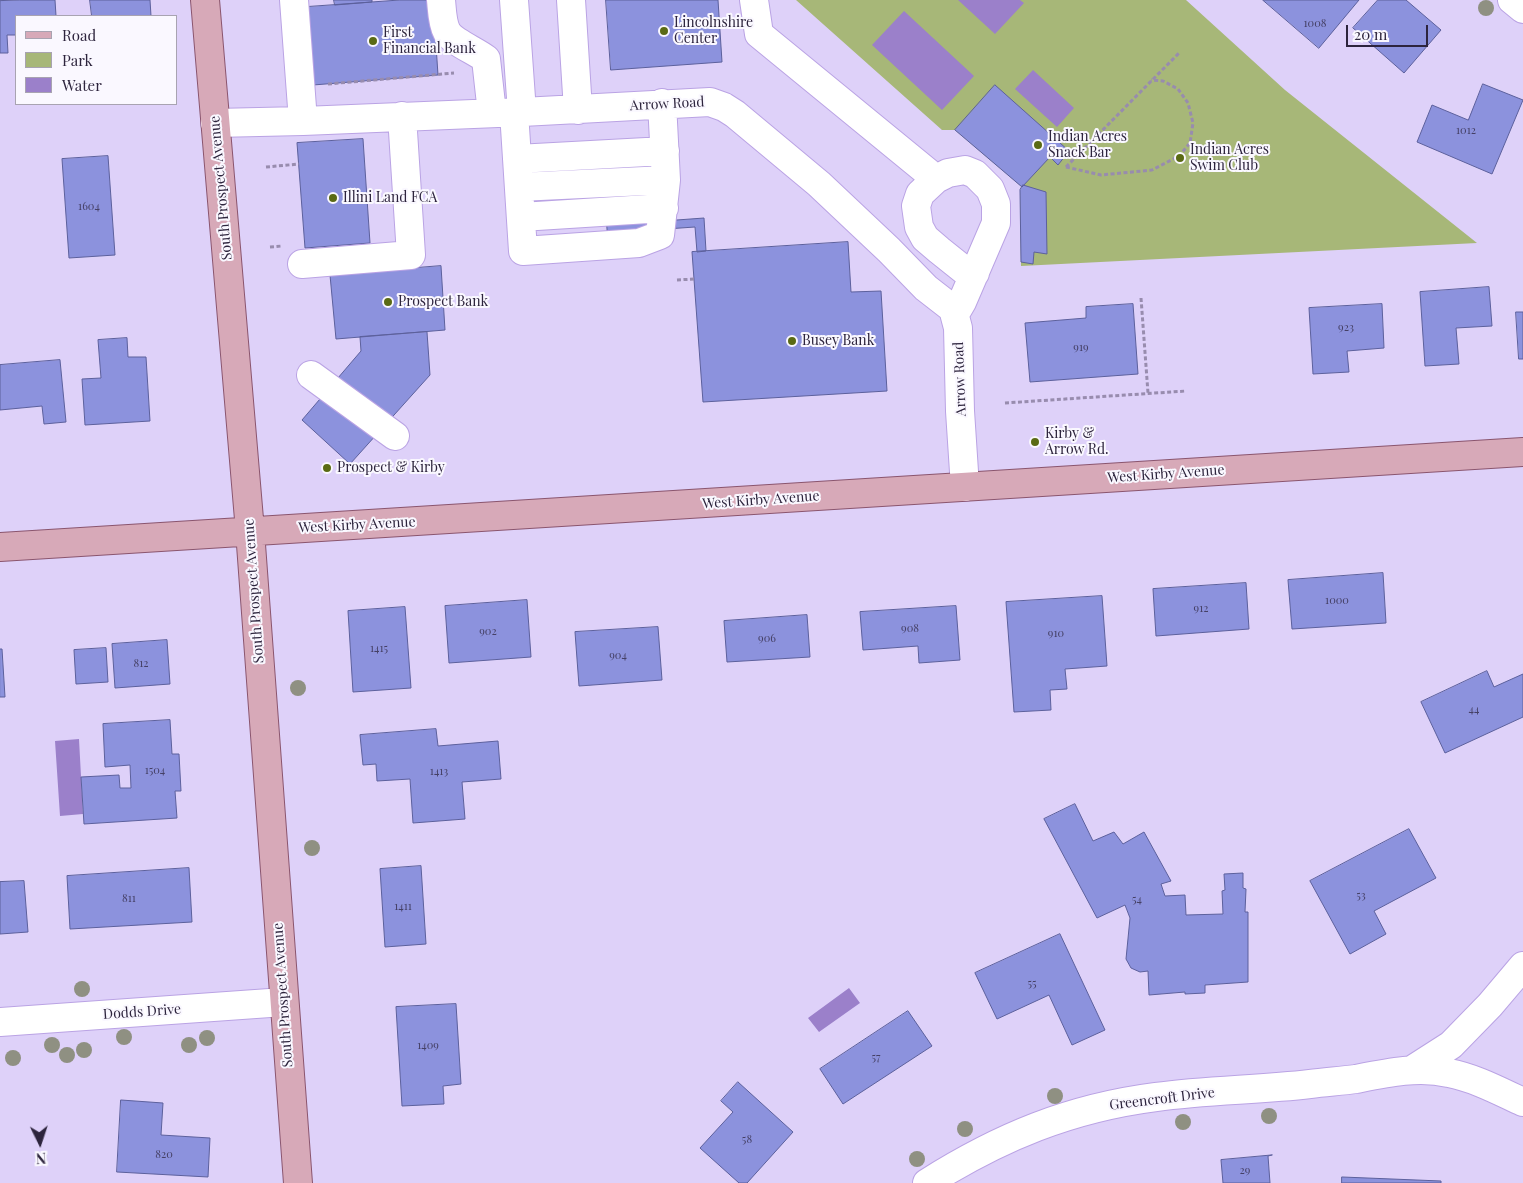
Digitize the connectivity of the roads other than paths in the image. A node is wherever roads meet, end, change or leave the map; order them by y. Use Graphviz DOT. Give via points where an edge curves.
graph roads {
  1 [pos="205,0"];
  2 [pos="294,0"];
  3 [pos="441,0"];
  4 [pos="514,0"];
  5 [pos="571,0"];
  6 [pos="754,0"];
  7 [pos="1512,0"];
  8 [pos="1523,9"];
  9 [pos="662,103"];
  10 [pos="578,110"];
  11 [pos="509,112"];
  12 [pos="402,116"];
  13 [pos="302,121"];
  14 [pos="215,123"];
  15 [pos="936,180"];
  16 [pos="665,187"];
  17 [pos="520,195"];
  18 [pos="302,264"];
  19 [pos="974,273"];
  20 [pos="955,314"];
  21 [pos="311,375"];
  22 [pos="395,436"];
  23 [pos="1523,452"];
  24 [pos="965,487"];
  25 [pos="250,532"];
  26 [pos="0,547"];
  27 [pos="1523,966"];
  28 [pos="284,1002"];
  29 [pos="0,1022"];
  30 [pos="1412,1070"];
  31 [pos="1523,1102"];
  32 [pos="298,1183"];
  33 [pos="928,1183"];
  1 -- 14 [label="main road, South Prospect Avenue"];
  2 -- 13 [label="street"];
  3 -- 11 [label="street" via="447,32 486,59"];
  4 -- 11 [label="street"];
  5 -- 10 [label="street"];
  6 -- 15 [label="street" via="759,34"];
  7 -- 8 [label="street"];
  9 -- 10 [label="street, Arrow Road"];
  9 -- 16 [label="street"];
  9 -- 20 [label="street, Arrow Road" via="710,102 735,114 819,184"];
  10 -- 11 [label="street, Arrow Road"];
  11 -- 12 [label="street, Arrow Road"];
  11 -- 17 [label="street"];
  12 -- 13 [label="street, Arrow Road"];
  12 -- 18 [label="street" via="411,255"];
  13 -- 14 [label="street, Arrow Road"];
  14 -- 25 [label="main road, South Prospect Avenue"];
  15 -- 19 [label="street" via="920,194 916,206 920,227 925,238 939,250 964,270"];
  15 -- 19 [label="street" via="948,173 965,170 975,174 990,189 996,204 996,223"];
  16 -- 17 [label="street"];
  16 -- 17 [label="street"];
  16 -- 17 [label="street" via="660,235 639,243 523,251"];
  19 -- 20 [label="street"];
  20 -- 24 [label="street, Arrow Road"];
  21 -- 22 [label="street"];
  23 -- 24 [label="main road, West Kirby Avenue"];
  24 -- 25 [label="main road, West Kirby Avenue"];
  25 -- 26 [label="main road, West Kirby Avenue"];
  25 -- 28 [label="main road, South Prospect Avenue"];
  27 -- 30 [label="street, Greencroft Drive" via="1451,1045"];
  28 -- 29 [label="street, Dodds Drive"];
  28 -- 32 [label="main road, South Prospect Avenue"];
  30 -- 31 [label="street, Greencroft Drive" via="1448,1072 1475,1080"];
  30 -- 33 [label="street, Greencroft Drive" via="1304,1085 1157,1096 1112,1104 1063,1116 1014,1135"];
}
